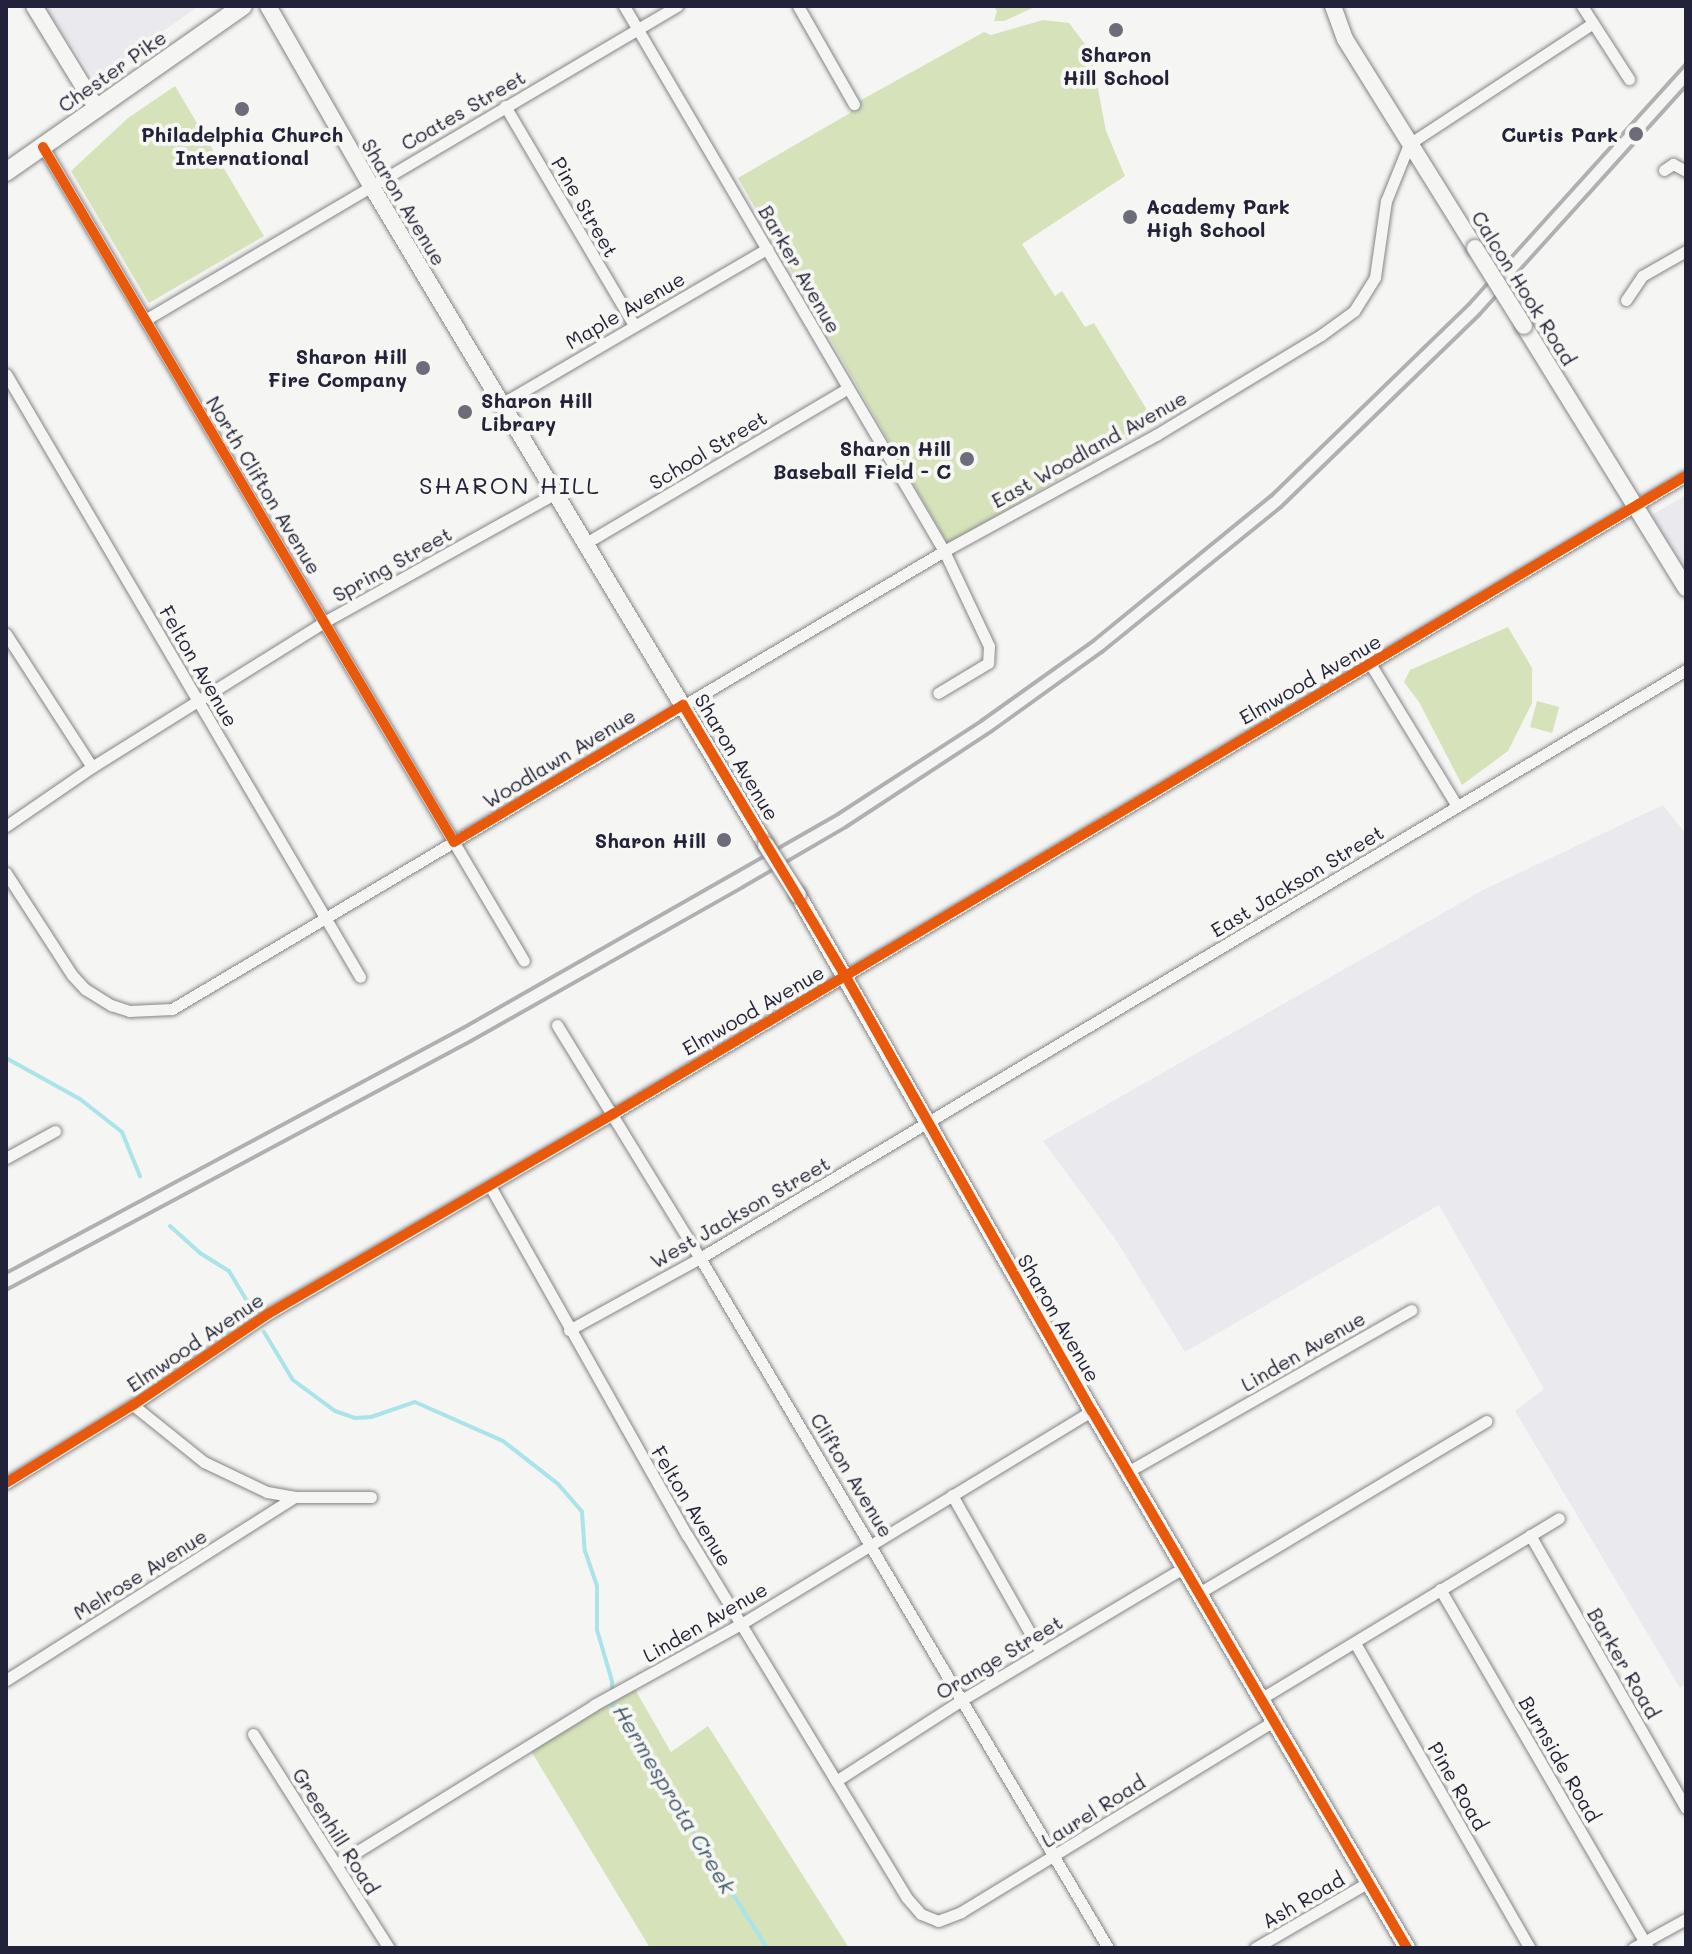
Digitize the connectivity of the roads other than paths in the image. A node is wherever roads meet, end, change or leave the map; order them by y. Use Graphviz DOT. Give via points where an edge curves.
graph roads {
  1 [pos="34,6"];
  2 [pos="243,6"];
  3 [pos="268,6"];
  4 [pos="624,6"];
  5 [pos="677,6"];
  6 [pos="798,6"];
  7 [pos="1333,6"];
  8 [pos="1582,6"];
  9 [pos="1593,23"];
  10 [pos="637,28"];
  11 [pos="1629,79"];
  12 [pos="854,104"];
  13 [pos="505,106"];
  14 [pos="97,109"];
  15 [pos="1409,144"];
  16 [pos="43,147"];
  17 [pos="1664,170"];
  18 [pos="7,171"];
  19 [pos="1686,171"];
  20 [pos="370,184"];
  21 [pos="767,249"];
  22 [pos="1686,251"];
  23 [pos="1626,300"];
  24 [pos="145,320"];
  25 [pos="634,325"];
  26 [pos="6,374"];
  27 [pos="848,388"];
  28 [pos="503,403"];
  29 [pos="1686,476"];
  30 [pos="556,493"];
  31 [pos="1636,506"];
  32 [pos="586,543"];
  33 [pos="944,551"];
  34 [pos="1686,588"];
  35 [pos="324,622"];
  36 [pos="6,634"];
  37 [pos="1371,665"];
  38 [pos="1686,670"];
  39 [pos="938,693"];
  40 [pos="198,700"];
  41 [pos="683,705"];
  42 [pos="92,767"];
  43 [pos="1457,806"];
  44 [pos="6,826"];
  45 [pos="454,842"];
  46 [pos="6,873"];
  47 [pos="327,919"];
  48 [pos="524,961"];
  49 [pos="360,977"];
  50 [pos="846,977"];
  51 [pos="557,1025"];
  52 [pos="613,1114"];
  53 [pos="926,1122"];
  54 [pos="55,1131"];
  55 [pos="6,1158"];
  56 [pos="490,1186"];
  57 [pos="700,1258"];
  58 [pos="1411,1310"];
  59 [pos="569,1330"];
  60 [pos="133,1405"];
  61 [pos="1092,1411"];
  62 [pos="1486,1421"];
  63 [pos="1129,1471"];
  64 [pos="6,1483"];
  65 [pos="952,1495"];
  66 [pos="294,1497"];
  67 [pos="371,1497"];
  68 [pos="1559,1518"];
  69 [pos="1530,1535"];
  70 [pos="871,1545"];
  71 [pos="1183,1568"];
  72 [pos="1440,1589"];
  73 [pos="1199,1593"];
  74 [pos="741,1624"];
  75 [pos="1355,1643"];
  76 [pos="1041,1652"];
  77 [pos="6,1680"];
  78 [pos="1262,1698"];
  79 [pos="960,1701"];
  80 [pos="1274,1721"];
  81 [pos="253,1734"];
  82 [pos="836,1781"];
  83 [pos="1686,1808"];
  84 [pos="1054,1857"];
  85 [pos="337,1864"];
  86 [pos="1369,1882"];
  87 [pos="927,1918"];
  88 [pos="1686,1919"];
  89 [pos="1647,1946"];
  90 [pos="389,1948"];
  91 [pos="1108,1948"];
  92 [pos="1255,1948"];
  93 [pos="1407,1948"];
  94 [pos="1530,1948"];
  95 [pos="1633,1948"];
  1 -- 14 [label="street"];
  2 -- 14 [label="main road, Chester Pike"];
  3 -- 20 [label="street, Sharon Avenue"];
  4 -- 10 [label="street, Barker Avenue"];
  5 -- 10 [label="street, Coates Street"];
  6 -- 12 [label="street"];
  7 -- 15 [label="street, Calcon Hook Road" via="1345,39"];
  8 -- 9 [label="street"];
  9 -- 11 [label="street"];
  9 -- 15 [label="street"];
  10 -- 13 [label="street, Coates Street"];
  10 -- 21 [label="street, Barker Avenue"];
  13 -- 20 [label="street, Coates Street"];
  13 -- 25 [label="street, Pine Street"];
  14 -- 16 [label="main road, Chester Pike"];
  15 -- 31 [label="street, Calcon Hook Road, bridge"];
  15 -- 33 [label="street, East Woodland Avenue" via="1386,201 1375,277 1354,311 1156,435"];
  16 -- 18 [label="main road, Chester Pike"];
  16 -- 24 [label="street, North Clifton Avenue"];
  17 -- 19 [label="street" via="1673,164"];
  20 -- 24 [label="street, Coates Street"];
  20 -- 28 [label="street, Sharon Avenue"];
  21 -- 25 [label="street, Maple Avenue"];
  21 -- 27 [label="street, Barker Avenue"];
  22 -- 23 [label="street" via="1642,276"];
  24 -- 35 [label="street, North Clifton Avenue"];
  25 -- 28 [label="street, Maple Avenue"];
  26 -- 40 [label="street, Felton Avenue"];
  27 -- 32 [label="street, School Street"];
  27 -- 33 [label="street, Barker Avenue"];
  28 -- 30 [label="street, Sharon Avenue"];
  29 -- 31 [label="street, Elmwood Avenue"];
  30 -- 32 [label="street, Sharon Avenue"];
  30 -- 35 [label="street, Spring Street"];
  31 -- 34 [label="street, Calcon Hook Road"];
  31 -- 37 [label="street, Elmwood Avenue"];
  32 -- 41 [label="street, Sharon Avenue"];
  33 -- 39 [label="street, Barker Avenue" via="990,655 988,663"];
  33 -- 41 [label="street, East Woodland Avenue"];
  35 -- 40 [label="street, Spring Street"];
  35 -- 45 [label="street, North Clifton Avenue"];
  36 -- 42 [label="street"];
  37 -- 43 [label="street"];
  37 -- 50 [label="street, Elmwood Avenue"];
  38 -- 43 [label="street, East Jackson Street"];
  40 -- 42 [label="street, Spring Street"];
  40 -- 47 [label="street, Felton Avenue"];
  41 -- 45 [label="street, Woodlawn Avenue"];
  41 -- 50 [label="street, Sharon Avenue, bridge"];
  42 -- 44 [label="street, Spring Street"];
  43 -- 53 [label="street, East Jackson Street"];
  45 -- 47 [label="street, Woodlawn Avenue"];
  45 -- 48 [label="street, North Clifton Avenue"];
  46 -- 47 [label="street, Woodlawn Avenue" via="85,989 111,1005 149,1012 172,1009"];
  47 -- 49 [label="street, Felton Avenue"];
  50 -- 52 [label="street, Elmwood Avenue"];
  50 -- 53 [label="street, Sharon Avenue"];
  51 -- 52 [label="street, Clifton Avenue"];
  52 -- 56 [label="street, Elmwood Avenue"];
  52 -- 57 [label="street, Clifton Avenue"];
  53 -- 57 [label="street, West Jackson Street"];
  53 -- 61 [label="street, Sharon Avenue"];
  54 -- 55 [label="street"];
  56 -- 59 [label="street, Felton Avenue"];
  56 -- 60 [label="street, Elmwood Avenue" via="268,1314"];
  57 -- 59 [label="street, West Jackson Street"];
  57 -- 70 [label="street, Clifton Avenue"];
  58 -- 63 [label="street, Linden Avenue"];
  59 -- 74 [label="street, Felton Avenue"];
  60 -- 64 [label="street, Elmwood Avenue"];
  60 -- 66 [label="street" via="204,1462 267,1492"];
  61 -- 63 [label="street, Sharon Avenue"];
  61 -- 65 [label="street, Linden Avenue"];
  62 -- 73 [label="street"];
  63 -- 71 [label="street, Sharon Avenue"];
  65 -- 70 [label="street, Linden Avenue"];
  65 -- 76 [label="street"];
  66 -- 67 [label="street"];
  66 -- 77 [label="street, Melrose Avenue"];
  68 -- 69 [label="street"];
  69 -- 72 [label="street"];
  69 -- 83 [label="street, Barker Road"];
  70 -- 74 [label="street, Linden Avenue"];
  70 -- 79 [label="street, Clifton Avenue"];
  71 -- 73 [label="street, Sharon Avenue"];
  71 -- 76 [label="street, Orange Street"];
  72 -- 75 [label="street"];
  72 -- 89 [label="street, Burnside Road"];
  73 -- 78 [label="street, Sharon Avenue"];
  74 -- 82 [label="street, Felton Avenue"];
  74 -- 85 [label="street, Linden Avenue" via="594,1705"];
  75 -- 78 [label="street"];
  75 -- 94 [label="street, Pine Road"];
  76 -- 79 [label="street, Orange Street"];
  78 -- 80 [label="street, Sharon Avenue"];
  79 -- 82 [label="street, Orange Street"];
  79 -- 84 [label="street, Clifton Avenue"];
  80 -- 84 [label="street, Laurel Road"];
  80 -- 86 [label="street, Sharon Avenue"];
  81 -- 85 [label="street, Greenhill Road"];
  82 -- 87 [label="street, Felton Avenue" via="907,1898"];
  84 -- 87 [label="street, Laurel Road" via="961,1912 938,1921"];
  84 -- 91 [label="street, Clifton Avenue"];
  85 -- 90 [label="street, Greenhill Road"];
  86 -- 92 [label="street, Ash Road"];
  86 -- 93 [label="street, Sharon Avenue"];
  88 -- 89 [label="street"];
  89 -- 95 [label="street"];
}
